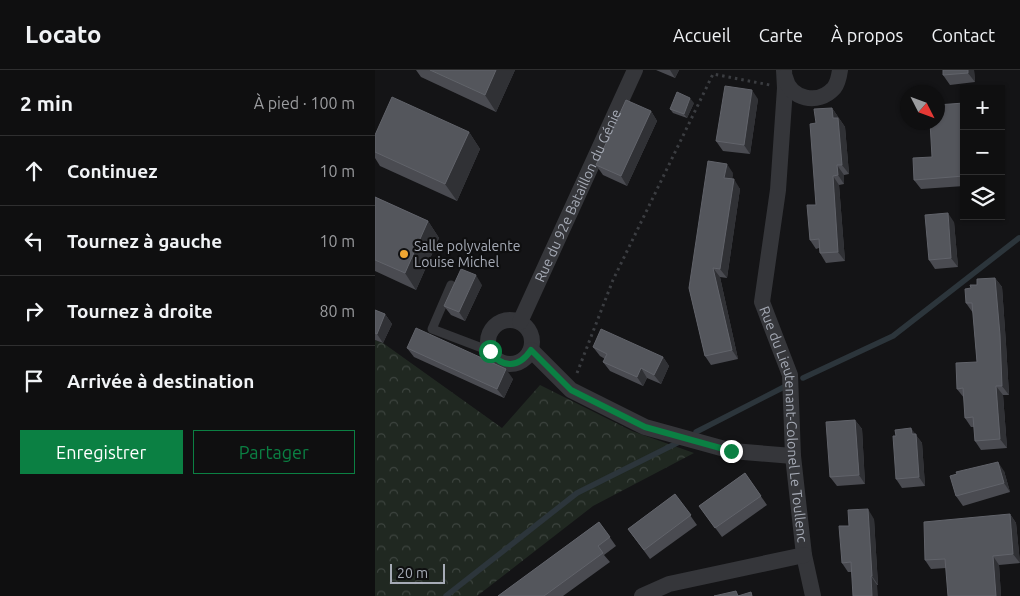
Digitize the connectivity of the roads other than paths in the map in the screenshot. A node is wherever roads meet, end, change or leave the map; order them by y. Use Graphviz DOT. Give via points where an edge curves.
graph roads {
  1 [pos="635,70"];
  2 [pos="840,70"];
  3 [pos="784,77"];
  4 [pos="451,285"];
  5 [pos="520,322"];
  6 [pos="531,350"];
  7 [pos="490,351"];
  8 [pos="793,456"];
  9 [pos="804,555"];
  10 [pos="642,596"];
  11 [pos="813,596"];
  1 -- 5 [label="street, Rue du 92e Bataillon du Génie"];
  2 -- 3 [label="street" via="833,89 812,99 791,90"];
  3 -- 8 [label="street, Rue du Lieutenant-Colonel Le Toullenc" via="778,190 763,302 790,375"];
  4 -- 7 [label="lane" via="432,328"];
  5 -- 6 [label="street" via="531,334"];
  5 -- 7 [label="street" via="509,319 494,327 488,338"];
  6 -- 7 [label="street" via="527,357 511,364 499,361"];
  6 -- 8 [label="street" via="571,390 645,427 731,451"];
  8 -- 9 [label="street, Rue du Lieutenant-Colonel Le Toullenc"];
  9 -- 10 [label="street" via="669,584"];
  9 -- 11 [label="street, Rue du Lieutenant-Colonel Le Toullenc"];
}
